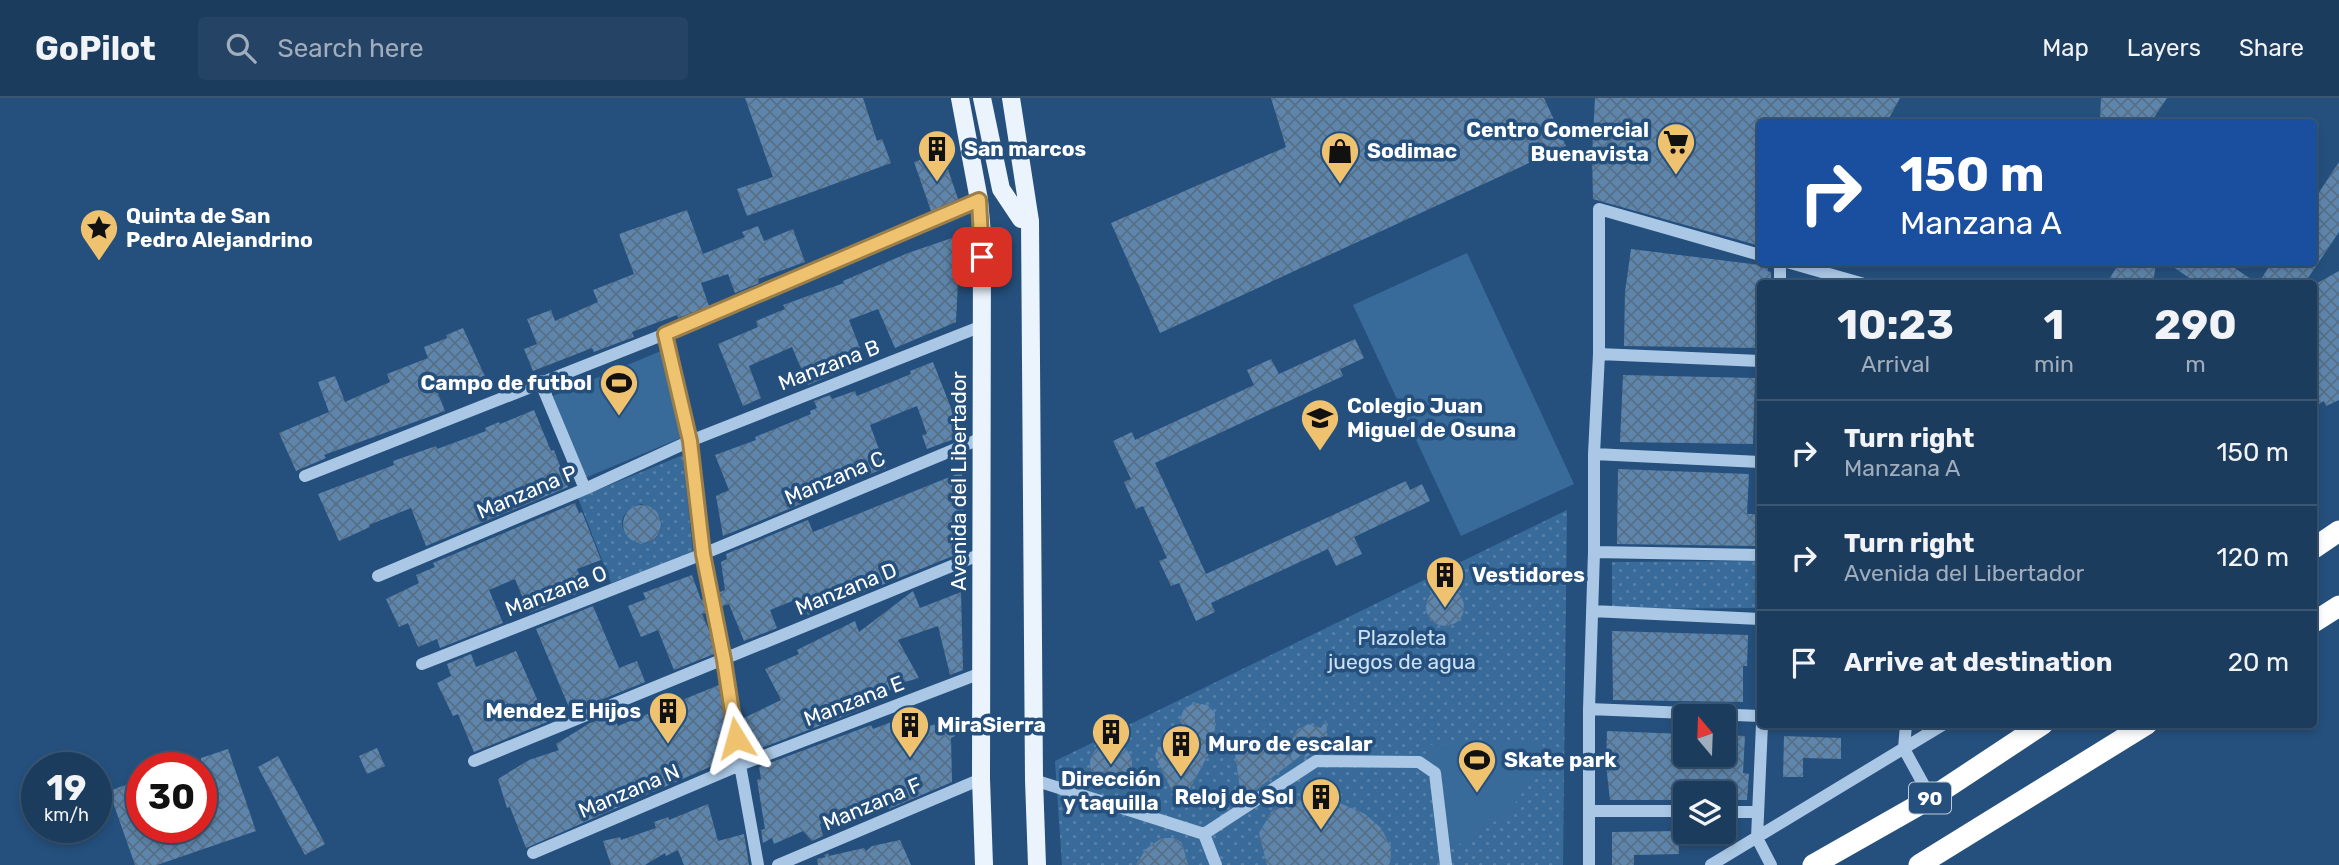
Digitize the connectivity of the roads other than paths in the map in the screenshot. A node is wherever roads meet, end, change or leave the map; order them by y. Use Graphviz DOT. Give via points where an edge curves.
graph roads {
  1 [pos="960,98"];
  2 [pos="982,98"];
  3 [pos="1012,98"];
  4 [pos="979,200"];
  5 [pos="1030,221"];
  6 [pos="1757,254"];
  7 [pos="1801,266"];
  8 [pos="1850,280"];
  9 [pos="982,326"];
  10 [pos="665,334"];
  11 [pos="1598,354"];
  12 [pos="1757,361"];
  13 [pos="540,381"];
  14 [pos="982,438"];
  15 [pos="690,441"];
  16 [pos="1594,454"];
  17 [pos="1757,462"];
  18 [pos="305,476"];
  19 [pos="584,489"];
  20 [pos="2339,531"];
  21 [pos="2317,546"];
  22 [pos="1594,552"];
  23 [pos="703,554"];
  24 [pos="981,554"];
  25 [pos="1757,555"];
  26 [pos="378,576"];
  27 [pos="2339,606"];
  28 [pos="1592,611"];
  29 [pos="1757,619"];
  30 [pos="2317,620"];
  31 [pos="724,660"];
  32 [pos="422,664"];
  33 [pos="981,673"];
  34 [pos="1589,709"];
  35 [pos="1757,716"];
  36 [pos="1762,728"];
  37 [pos="1906,728"];
  38 [pos="1938,728"];
  39 [pos="2037,728"];
  40 [pos="2141,728"];
  41 [pos="1904,750"];
  42 [pos="474,761"];
  43 [pos="740,765"];
  44 [pos="981,779"];
  45 [pos="1034,780"];
  46 [pos="1931,798"];
  47 [pos="1590,811"];
  48 [pos="1673,811"];
  49 [pos="1736,812"];
  50 [pos="1758,812"];
  51 [pos="1204,834"];
  52 [pos="1757,838"];
  53 [pos="533,853"];
  54 [pos="758,865"];
  55 [pos="778,865"];
  56 [pos="984,865"];
  57 [pos="1037,865"];
  58 [pos="1216,865"];
  59 [pos="1446,865"];
  60 [pos="1589,865"];
  61 [pos="1711,865"];
  62 [pos="1771,865"];
  63 [pos="1813,865"];
  64 [pos="1919,865"];
  1 -- 4 [label="main road, Avenida del Libertador"];
  2 -- 5 [label="main road" via="1001,189 1021,219"];
  3 -- 5 [label="main road"];
  4 -- 9 [label="main road, Avenida del Libertador"];
  4 -- 10 [label="street"];
  5 -- 45 [label="main road"];
  6 -- 11 [label="street" via="1599,209"];
  7 -- 8 [label="street"];
  9 -- 14 [label="main road, Avenida del Libertador"];
  9 -- 15 [label="street, Manzana B"];
  10 -- 13 [label="street"];
  10 -- 15 [label="street"];
  11 -- 12 [label="street"];
  11 -- 16 [label="street"];
  13 -- 18 [label="street"];
  13 -- 19 [label="street"];
  14 -- 23 [label="street, Manzana C"];
  14 -- 24 [label="main road, Avenida del Libertador"];
  15 -- 19 [label="street, Manzana P"];
  15 -- 23 [label="street"];
  16 -- 17 [label="street"];
  16 -- 22 [label="street"];
  19 -- 26 [label="street, Manzana P"];
  20 -- 21 [label="highway"];
  22 -- 25 [label="street"];
  22 -- 28 [label="street"];
  23 -- 31 [label="street"];
  23 -- 32 [label="street, Manzana O"];
  24 -- 31 [label="street, Manzana D"];
  24 -- 33 [label="main road, Avenida del Libertador"];
  27 -- 30 [label="highway"];
  28 -- 29 [label="street"];
  28 -- 34 [label="street"];
  31 -- 42 [label="street, Manzana D"];
  31 -- 43 [label="street"];
  33 -- 43 [label="street, Manzana E"];
  33 -- 44 [label="main road, Avenida del Libertador"];
  34 -- 35 [label="street"];
  34 -- 47 [label="street"];
  36 -- 50 [label="street"];
  37 -- 41 [label="street"];
  38 -- 41 [label="street"];
  39 -- 46 [label="highway, 90"];
  40 -- 64 [label="highway, 90"];
  41 -- 46 [label="street"];
  41 -- 52 [label="street"];
  43 -- 53 [label="street, Manzana N"];
  43 -- 54 [label="street"];
  44 -- 55 [label="street, Manzana F"];
  44 -- 56 [label="main road, Avenida del Libertador"];
  45 -- 51 [label="street"];
  45 -- 57 [label="main road"];
  46 -- 63 [label="highway, 90"];
  47 -- 48 [label="street"];
  47 -- 60 [label="street"];
  49 -- 50 [label="street"];
  50 -- 52 [label="street"];
  51 -- 58 [label="street"];
  51 -- 59 [label="street" via="1316,761 1419,762 1435,773"];
  52 -- 61 [label="street"];
  52 -- 62 [label="street"];
}
